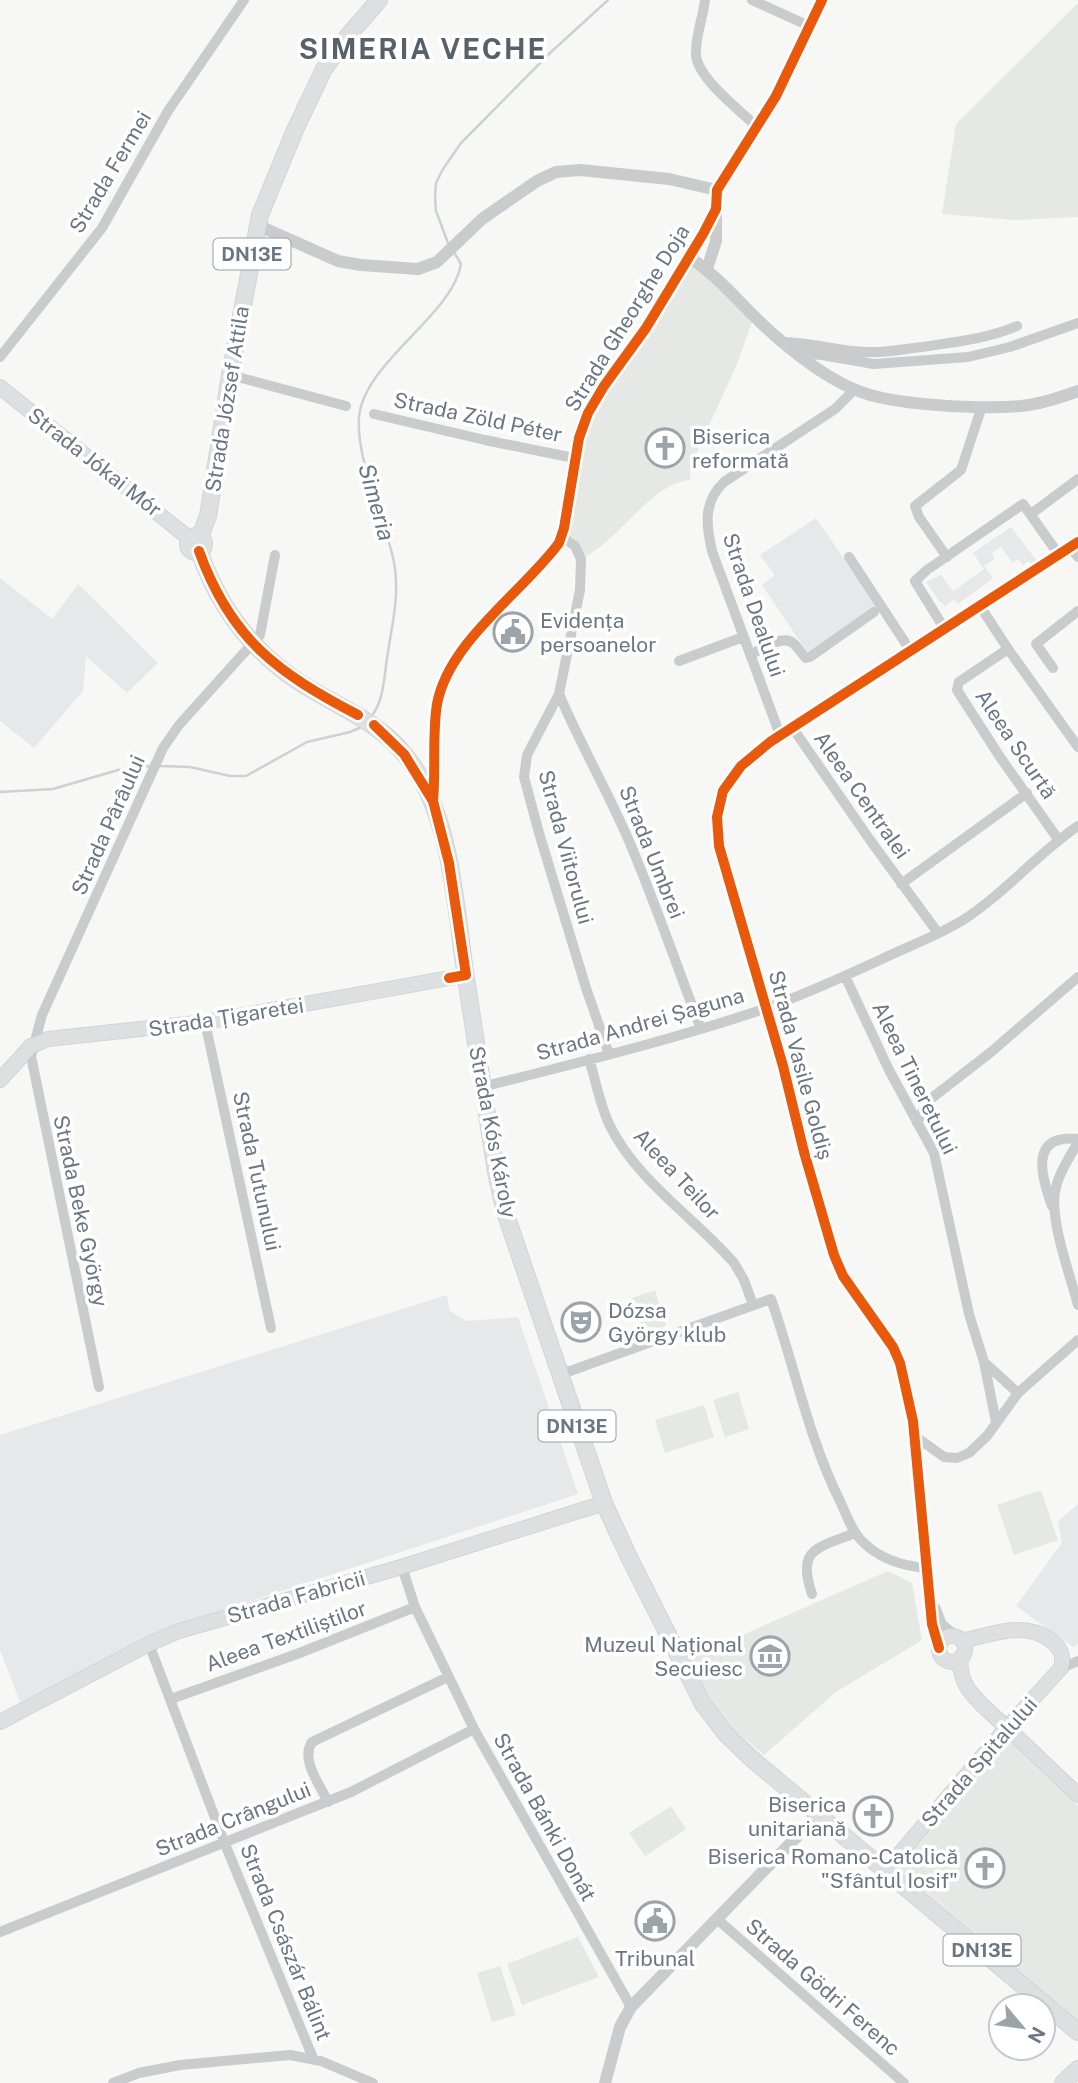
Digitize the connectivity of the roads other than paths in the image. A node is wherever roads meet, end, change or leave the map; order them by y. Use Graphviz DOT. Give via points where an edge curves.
graph roads {
  1 [pos="244,0"];
  2 [pos="379,0"];
  3 [pos="705,0"];
  4 [pos="752,0"];
  5 [pos="821,0"];
  6 [pos="809,26"];
  7 [pos="757,127"];
  8 [pos="718,190"];
  9 [pos="716,209"];
  10 [pos="257,225"];
  11 [pos="689,257"];
  12 [pos="707,269"];
  13 [pos="1078,323"];
  14 [pos="1017,326"];
  15 [pos="781,342"];
  16 [pos="797,353"];
  17 [pos="0,357"];
  18 [pos="230,375"];
  19 [pos="0,387"];
  20 [pos="855,389"];
  21 [pos="1078,391"];
  22 [pos="346,406"];
  23 [pos="982,406"];
  24 [pos="374,414"];
  25 [pos="574,458"];
  26 [pos="1078,479"];
  27 [pos="1031,514"];
  28 [pos="562,537"];
  29 [pos="196,542"];
  30 [pos="1071,550"];
  31 [pos="275,555"];
  32 [pos="849,557"];
  33 [pos="947,557"];
  34 [pos="980,606"];
  35 [pos="1078,611"];
  36 [pos="874,612"];
  37 [pos="944,628"];
  38 [pos="743,637"];
  39 [pos="253,645"];
  40 [pos="1008,649"];
  41 [pos="910,650"];
  42 [pos="750,655"];
  43 [pos="679,661"];
  44 [pos="1054,668"];
  45 [pos="559,694"];
  46 [pos="792,727"];
  47 [pos="780,735"];
  48 [pos="1078,747"];
  49 [pos="1027,793"];
  50 [pos="433,801"];
  51 [pos="1078,826"];
  52 [pos="1058,839"];
  53 [pos="901,884"];
  54 [pos="938,933"];
  55 [pos="466,975"];
  56 [pos="845,976"];
  57 [pos="1078,977"];
  58 [pos="766,1008"];
  59 [pos="205,1022"];
  60 [pos="701,1029"];
  61 [pos="36,1043"];
  62 [pos="609,1054"];
  63 [pos="589,1059"];
  64 [pos="0,1080"];
  65 [pos="482,1087"];
  66 [pos="928,1101"];
  67 [pos="905,1102"];
  68 [pos="917,1123"];
  69 [pos="1078,1140"];
  70 [pos="1055,1213"];
  71 [pos="753,1305"];
  72 [pos="1078,1305"];
  73 [pos="271,1328"];
  74 [pos="1078,1339"];
  75 [pos="984,1362"];
  76 [pos="559,1375"];
  77 [pos="99,1387"];
  78 [pos="1018,1393"];
  79 [pos="996,1422"];
  80 [pos="915,1436"];
  81 [pos="604,1503"];
  82 [pos="855,1533"];
  83 [pos="402,1567"];
  84 [pos="927,1568"];
  85 [pos="812,1594"];
  86 [pos="930,1595"];
  87 [pos="415,1608"];
  88 [pos="149,1644"];
  89 [pos="961,1647"];
  90 [pos="939,1648"];
  91 [pos="1078,1661"];
  92 [pos="1061,1668"];
  93 [pos="448,1677"];
  94 [pos="171,1699"];
  95 [pos="0,1722"];
  96 [pos="474,1729"];
  97 [pos="1078,1795"];
  98 [pos="328,1801"];
  99 [pos="819,1814"];
  100 [pos="225,1844"];
  101 [pos="886,1870"];
  102 [pos="717,1919"];
  103 [pos="0,1932"];
  104 [pos="631,2007"];
  105 [pos="1078,2032"];
  106 [pos="313,2059"];
  107 [pos="1078,2068"];
  108 [pos="607,2082"];
  109 [pos="113,2083"];
  110 [pos="373,2083"];
  111 [pos="904,2083"];
  112 [pos="1063,2083"];
  1 -- 17 [label="street, Strada Fermei" via="168,111 102,228"];
  2 -- 10 [label="main road, Strada József Attila / DN13E" via="324,69"];
  3 -- 7 [label="street" via="696,54 701,69"];
  4 -- 6 [label="street"];
  5 -- 6 [label="street"];
  6 -- 7 [label="street"];
  7 -- 8 [label="street"];
  8 -- 9 [label="street, Strada Gheorghe Doja"];
  8 -- 10 [label="street" via="669,179 580,170 555,172 498,207 431,266 418,269 349,264"];
  9 -- 11 [label="street, Strada Gheorghe Doja"];
  9 -- 12 [label="street" via="716,241"];
  10 -- 18 [label="main road, Strada József Attila / DN13E"];
  11 -- 12 [label="street"];
  11 -- 25 [label="street, Strada Gheorghe Doja" via="595,401 582,426"];
  12 -- 15 [label="street"];
  13 -- 16 [label="street" via="968,357 874,364"];
  14 -- 15 [label="street" via="971,340 886,352"];
  15 -- 16 [label="street"];
  16 -- 20 [label="street"];
  18 -- 22 [label="street"];
  18 -- 29 [label="main road, Strada József Attila / DN13E" via="208,516"];
  19 -- 29 [label="main road, Strada Jókai Mór"];
  20 -- 23 [label="street" via="908,401"];
  20 -- 38 [label="street, Strada Dealului" via="835,409 724,482 710,498 710,543"];
  21 -- 23 [label="street" via="1035,404"];
  23 -- 33 [label="street" via="961,470 915,506"];
  24 -- 25 [label="street, Strada Zöld Péter"];
  25 -- 28 [label="street, Strada Gheorghe Doja"];
  26 -- 27 [label="street"];
  27 -- 30 [label="street"];
  27 -- 33 [label="street" via="1023,504"];
  28 -- 45 [label="street, Strada Viitorului" via="575,546 581,559 580,590"];
  28 -- 50 [label="street, Strada Gheorghe Doja" via="461,651 448,674 436,719"];
  29 -- 39 [label="main road, Strada Kós Károly / DN13E" via="217,594"];
  30 -- 34 [label="street, Strada Vasile Goldiș"];
  31 -- 39 [label="street" via="264,625"];
  32 -- 41 [label="street"];
  33 -- 37 [label="street" via="915,581"];
  34 -- 37 [label="street, Strada Vasile Goldiș"];
  34 -- 40 [label="street"];
  35 -- 44 [label="street" via="1036,644"];
  36 -- 42 [label="street" via="810,657 802,656 788,640"];
  37 -- 41 [label="street, Strada Vasile Goldiș"];
  38 -- 42 [label="street, Strada Dealului"];
  38 -- 43 [label="street"];
  39 -- 50 [label="main road, Strada Kós Károly / DN13E" via="288,676 374,725 404,754"];
  39 -- 61 [label="street, Strada Pârâului" via="163,748 42,1015"];
  40 -- 48 [label="street"];
  40 -- 49 [label="street, Aleea Scurtă" via="959,682 957,690"];
  41 -- 46 [label="street, Strada Vasile Goldiș"];
  42 -- 47 [label="street, Strada Dealului"];
  45 -- 60 [label="street, Strada Umbrei" via="632,849"];
  45 -- 62 [label="street, Strada Viitorului" via="527,755 524,777"];
  46 -- 47 [label="street, Strada Vasile Goldiș"];
  46 -- 53 [label="street, Aleea Centralei"];
  47 -- 58 [label="street, Strada Vasile Goldiș" via="735,774 723,791 717,817 724,868"];
  49 -- 52 [label="street, Aleea Scurtă"];
  49 -- 53 [label="street, Aleea Centralei"];
  50 -- 55 [label="main road, Strada Kós Károly / DN13E" via="449,863"];
  51 -- 52 [label="street, Strada Andrei Șaguna"];
  52 -- 54 [label="street, Strada Andrei Șaguna" via="987,902"];
  53 -- 54 [label="street, Aleea Centralei"];
  54 -- 56 [label="street, Strada Andrei Șaguna"];
  55 -- 59 [label="main road, Strada Țigaretei"];
  55 -- 65 [label="main road, Strada Kós Károly / DN13E"];
  56 -- 58 [label="street, Strada Andrei Șaguna"];
  56 -- 67 [label="street, Aleea Tineretului"];
  57 -- 66 [label="street"];
  58 -- 60 [label="street, Strada Andrei Șaguna"];
  58 -- 80 [label="street, Strada Vasile Goldiș" via="834,1255 843,1276 897,1355"];
  59 -- 61 [label="main road, Strada Țigaretei"];
  59 -- 73 [label="street, Strada Tutunului"];
  60 -- 62 [label="street, Strada Andrei Șaguna"];
  61 -- 64 [label="main road"];
  61 -- 77 [label="street, Strada Beke György" via="30,1061"];
  62 -- 63 [label="street, Strada Andrei Șaguna"];
  63 -- 65 [label="street, Strada Andrei Șaguna"];
  63 -- 71 [label="street, Aleea Teilor" via="615,1136 655,1185 734,1263"];
  65 -- 76 [label="main road, Strada Kós Károly / DN13E" via="500,1194"];
  66 -- 67 [label="street"];
  66 -- 68 [label="street"];
  67 -- 68 [label="street, Aleea Tineretului"];
  68 -- 75 [label="street, Aleea Tineretului" via="934,1153"];
  69 -- 70 [label="street" via="1057,1182"];
  69 -- 70 [label="street" via="1058,1139 1043,1155 1042,1178"];
  70 -- 72 [label="street"];
  71 -- 76 [label="street"];
  71 -- 82 [label="street" via="771,1299 819,1457"];
  74 -- 78 [label="street"];
  75 -- 78 [label="street"];
  75 -- 79 [label="street, Aleea Tineretului"];
  76 -- 81 [label="main road, Strada Kós Károly / DN13E"];
  78 -- 79 [label="street"];
  79 -- 80 [label="street" via="977,1447 957,1458 939,1454"];
  80 -- 84 [label="street, Strada Vasile Goldiș"];
  81 -- 83 [label="main road, Strada Fabricii"];
  81 -- 99 [label="main road, Strada Kós Károly / DN13E" via="713,1719"];
  82 -- 84 [label="street" via="890,1560"];
  82 -- 85 [label="street" via="816,1548 807,1560 805,1574"];
  83 -- 87 [label="street, Strada Bánki Donát"];
  83 -- 88 [label="main road, Strada Fabricii" via="179,1631"];
  84 -- 86 [label="street, Strada Vasile Goldiș"];
  86 -- 89 [label="street, Strada Vasile Goldiș" via="942,1625"];
  86 -- 90 [label="street, Strada Vasile Goldiș"];
  87 -- 93 [label="street, Strada Bánki Donát"];
  87 -- 94 [label="street, Aleea Textiliștilor"];
  88 -- 94 [label="street, Strada Császár Bálint"];
  88 -- 95 [label="main road, Strada Fabricii"];
  89 -- 90 [label="main road" via="944,1639"];
  89 -- 90 [label="main road" via="954,1661 941,1656"];
  89 -- 92 [label="main road" via="1026,1629 1046,1636 1061,1651"];
  89 -- 97 [label="main road, bridge" via="961,1674 967,1689"];
  91 -- 92 [label="street, Strada Spitalului"];
  92 -- 101 [label="main road, Strada Spitalului"];
  93 -- 96 [label="street, Strada Bánki Donát"];
  93 -- 98 [label="street" via="312,1742 307,1757"];
  94 -- 100 [label="street, Strada Császár Bálint"];
  96 -- 98 [label="street, Strada Crângului"];
  96 -- 104 [label="street, Strada Bánki Donát"];
  98 -- 100 [label="street, Strada Crângului"];
  99 -- 101 [label="main road, DN13E"];
  99 -- 102 [label="street"];
  100 -- 103 [label="street, Strada Crângului"];
  100 -- 106 [label="street, Strada Császár Bálint"];
  101 -- 105 [label="main road, DN13E"];
  102 -- 104 [label="street"];
  102 -- 111 [label="street, Strada Gödri Ferenc"];
  104 -- 108 [label="street" via="620,2027"];
  106 -- 109 [label="street" via="290,2055 180,2064"];
  106 -- 110 [label="street"];
  107 -- 112 [label="main road"];
}
